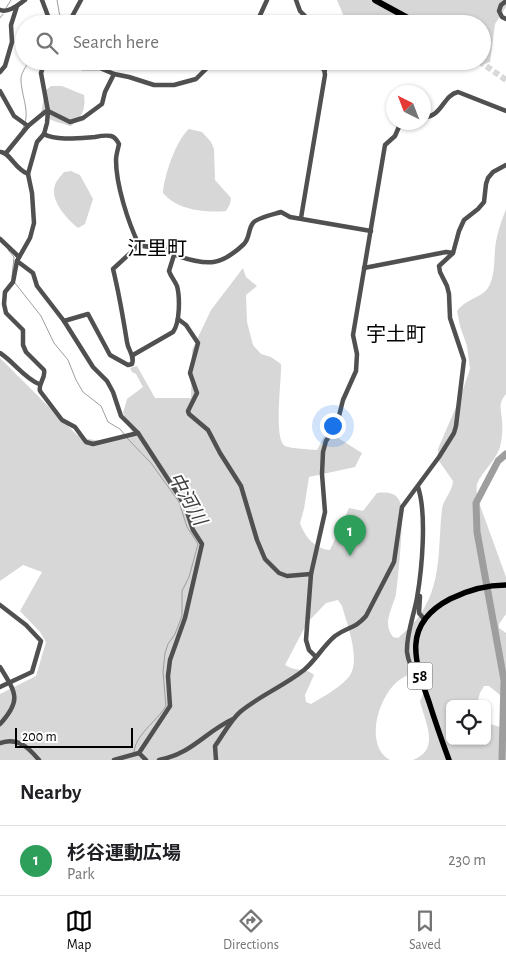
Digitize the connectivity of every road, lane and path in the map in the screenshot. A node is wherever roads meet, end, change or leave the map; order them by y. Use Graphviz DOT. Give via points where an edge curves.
graph roads {
  1 [pos="25,0"];
  2 [pos="42,0"];
  3 [pos="81,0"];
  4 [pos="267,0"];
  5 [pos="296,0"];
  6 [pos="374,0"];
  7 [pos="506,1"];
  8 [pos="17,6"];
  9 [pos="0,10"];
  10 [pos="47,15"];
  11 [pos="73,15"];
  12 [pos="260,15"];
  13 [pos="304,15"];
  14 [pos="402,15"];
  15 [pos="506,19"];
  16 [pos="42,70"];
  17 [pos="105,70"];
  18 [pos="205,70"];
  19 [pos="325,70"];
  20 [pos="0,72"];
  21 [pos="114,74"];
  22 [pos="0,91"];
  23 [pos="48,111"];
  24 [pos="506,111"];
  25 [pos="431,115"];
  26 [pos="26,125"];
  27 [pos="397,130"];
  28 [pos="44,134"];
  29 [pos="506,165"];
  30 [pos="28,174"];
  31 [pos="301,218"];
  32 [pos="371,231"];
  33 [pos="0,239"];
  34 [pos="138,245"];
  35 [pos="453,253"];
  36 [pos="174,255"];
  37 [pos="18,259"];
  38 [pos="364,268"];
  39 [pos="0,290"];
  40 [pos="5,294"];
  41 [pos="178,319"];
  42 [pos="64,321"];
  43 [pos="0,353"];
  44 [pos="133,355"];
  45 [pos="40,384"];
  46 [pos="138,433"];
  47 [pos="418,486"];
  48 [pos="310,574"];
  49 [pos="420,578"];
  50 [pos="506,585"];
  51 [pos="0,605"];
  52 [pos="424,620"];
  53 [pos="316,657"];
  54 [pos="0,668"];
  55 [pos="420,677"];
  56 [pos="10,683"];
  57 [pos="0,686"];
  58 [pos="236,718"];
  59 [pos="0,724"];
  60 [pos="0,743"];
  61 [pos="136,754"];
  62 [pos="39,760"];
  63 [pos="114,760"];
  64 [pos="146,760"];
  65 [pos="159,760"];
  66 [pos="216,760"];
  67 [pos="449,760"];
  1 -- 8 [label="street"];
  2 -- 10 [label="street"];
  3 -- 11 [label="street"];
  4 -- 12 [label="street"];
  5 -- 13 [label="street"];
  6 -- 14 [label="highway"];
  7 -- 15 [label="street" via="499,11"];
  8 -- 9 [label="street"];
  8 -- 20 [label="street" via="11,25 12,42"];
  16 -- 23 [label="street"];
  17 -- 21 [label="street"];
  18 -- 21 [label="street" via="196,79 174,85 154,85"];
  19 -- 31 [label="street"];
  21 -- 23 [label="street" via="102,104 83,118 70,122"];
  22 -- 26 [label="street" via="14,116"];
  23 -- 26 [label="street"];
  23 -- 28 [label="street"];
  24 -- 25 [label="street" via="458,92"];
  26 -- 30 [label="street" via="4,152 16,167"];
  27 -- 32 [label="street" via="385,145"];
  28 -- 30 [label="street" via="37,142"];
  28 -- 34 [label="street" via="51,138 110,135 115,138 119,144 116,159 119,184"];
  29 -- 35 [label="street" via="488,178 484,202 463,223"];
  30 -- 37 [label="street" via="34,223"];
  31 -- 32 [label="street"];
  31 -- 36 [label="street" via="281,212 255,221 245,243 221,261 201,261"];
  32 -- 38 [label="street"];
  33 -- 37 [label="street"];
  34 -- 36 [label="street" via="170,250"];
  34 -- 44 [label="street" via="112,269 127,344"];
  35 -- 38 [label="street"];
  35 -- 47 [label="street" via="439,269 447,286 450,318 464,360 457,418 454,433"];
  36 -- 41 [label="street" via="169,272 177,287"];
  37 -- 40 [label="street" via="13,282"];
  37 -- 42 [label="street" via="33,273 36,286"];
  38 -- 48 [label="street" via="353,335 357,367 337,424 322,452 325,512"];
  39 -- 40 [label="street"];
  40 -- 45 [label="street" via="5,310 22,330 26,352 44,370"];
  41 -- 44 [label="street" via="174,332"];
  41 -- 48 [label="street" via="198,343 190,373 197,393 189,414 208,430 238,481 265,559 279,573 287,576"];
  42 -- 44 [label="street" via="88,314 110,355 130,365"];
  42 -- 46 [label="street" via="93,368 107,381 121,416"];
  43 -- 45 [label="street"];
  45 -- 46 [label="street" via="41,393 56,414 77,430 86,442 97,444"];
  46 -- 61 [label="street" via="185,506 202,548 185,618 170,660 170,706"];
  47 -- 49 [label="street" via="423,520"];
  47 -- 53 [label="street" via="402,507 394,562 366,616 336,636"];
  48 -- 53 [label="street" via="306,640"];
  49 -- 52 [label="street" via="419,609"];
  49 -- 55 [label="street" via="407,650 414,673"];
  50 -- 52 [label="main road, 58" via="474,589 446,601"];
  51 -- 56 [label="street" via="41,641 32,672"];
  52 -- 55 [label="main road, 58" via="415,642"];
  53 -- 58 [label="street" via="296,677"];
  54 -- 56 [label="street"];
  55 -- 67 [label="main road, 58"];
  56 -- 57 [label="street"];
  56 -- 59 [label="street" via="14,706"];
  58 -- 65 [label="street" via="194,746"];
  58 -- 66 [label="street" via="215,746"];
  60 -- 62 [label="street" via="24,744"];
  61 -- 63 [label="street"];
  61 -- 64 [label="street"];
}
